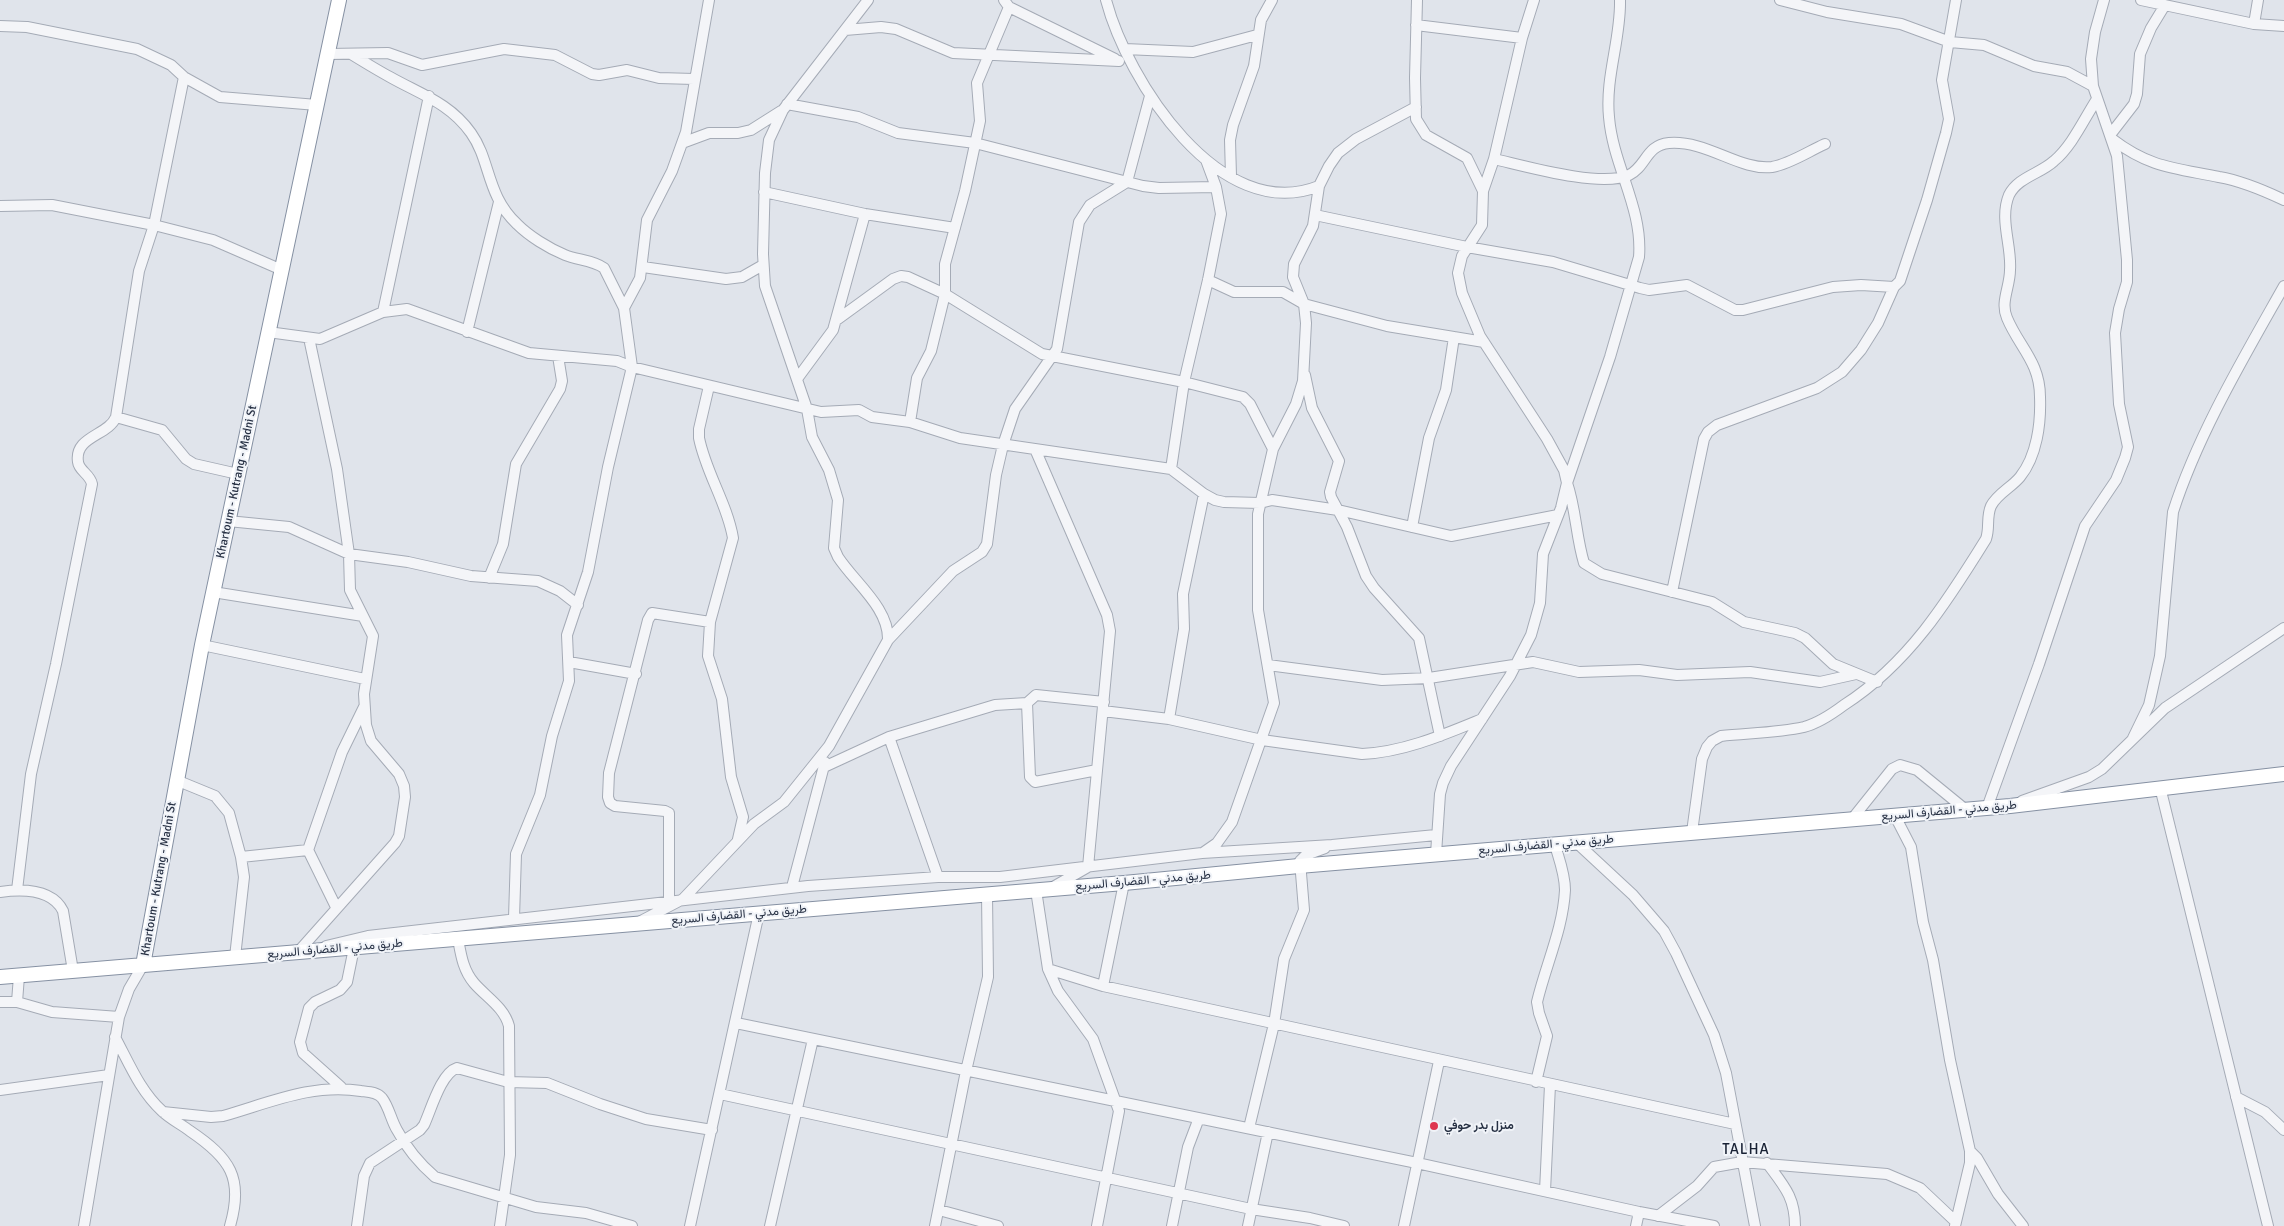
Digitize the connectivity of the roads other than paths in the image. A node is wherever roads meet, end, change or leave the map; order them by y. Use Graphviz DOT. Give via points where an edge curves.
graph roads {
  1 [pos="339,0"];
  2 [pos="709,0"];
  3 [pos="868,0"];
  4 [pos="1106,0"];
  5 [pos="1272,0"];
  6 [pos="1417,0"];
  7 [pos="1534,0"];
  8 [pos="1620,0"];
  9 [pos="1780,0"];
  10 [pos="2104,0"];
  11 [pos="2141,0"];
  12 [pos="2258,0"];
  13 [pos="1955,1"];
  14 [pos="1006,3"];
  15 [pos="2165,5"];
  16 [pos="2254,24"];
  17 [pos="1416,25"];
  18 [pos="0,26"];
  19 [pos="2284,26"];
  20 [pos="845,30"];
  21 [pos="1257,35"];
  22 [pos="1522,38"];
  23 [pos="1950,42"];
  24 [pos="1125,49"];
  25 [pos="328,54"];
  26 [pos="351,54"];
  27 [pos="989,55"];
  28 [pos="1119,61"];
  29 [pos="1134,68"];
  30 [pos="184,76"];
  31 [pos="694,79"];
  32 [pos="2093,86"];
  33 [pos="430,96"];
  34 [pos="1150,96"];
  35 [pos="2097,99"];
  36 [pos="317,105"];
  37 [pos="785,107"];
  38 [pos="1416,107"];
  39 [pos="2111,137"];
  40 [pos="682,142"];
  41 [pos="975,143"];
  42 [pos="1825,144"];
  43 [pos="1494,159"];
  44 [pos="1206,160"];
  45 [pos="1232,176"];
  46 [pos="1624,177"];
  47 [pos="1127,182"];
  48 [pos="1216,186"];
  49 [pos="1319,186"];
  50 [pos="1482,191"];
  51 [pos="764,192"];
  52 [pos="2284,200"];
  53 [pos="500,202"];
  54 [pos="0,206"];
  55 [pos="865,214"];
  56 [pos="1315,215"];
  57 [pos="154,225"];
  58 [pos="955,228"];
  59 [pos="1467,247"];
  60 [pos="763,265"];
  61 [pos="643,267"];
  62 [pos="282,270"];
  63 [pos="1208,280"];
  64 [pos="1631,285"];
  65 [pos="2284,286"];
  66 [pos="1894,287"];
  67 [pos="945,294"];
  68 [pos="1304,304"];
  69 [pos="624,308"];
  70 [pos="383,312"];
  71 [pos="838,319"];
  72 [pos="268,332"];
  73 [pos="467,332"];
  74 [pos="1454,337"];
  75 [pos="309,338"];
  76 [pos="1484,342"];
  77 [pos="558,356"];
  78 [pos="1053,356"];
  79 [pos="632,367"];
  80 [pos="1304,371"];
  81 [pos="796,379"];
  82 [pos="1184,382"];
  83 [pos="709,386"];
  84 [pos="807,409"];
  85 [pos="116,417"];
  86 [pos="910,422"];
  87 [pos="1003,445"];
  88 [pos="1035,449"];
  89 [pos="1273,449"];
  90 [pos="1171,469"];
  91 [pos="238,474"];
  92 [pos="1567,483"];
  93 [pos="1204,494"];
  94 [pos="1260,503"];
  95 [pos="1338,510"];
  96 [pos="1558,515"];
  97 [pos="228,521"];
  98 [pos="1412,527"];
  99 [pos="349,554"];
  100 [pos="489,578"];
  101 [pos="214,592"];
  102 [pos="1672,592"];
  103 [pos="578,605"];
  104 [pos="363,616"];
  105 [pos="710,622"];
  106 [pos="2284,628"];
  107 [pos="888,640"];
  108 [pos="202,644"];
  109 [pos="569,662"];
  110 [pos="1517,663"];
  111 [pos="1268,665"];
  112 [pos="636,674"];
  113 [pos="1856,674"];
  114 [pos="1429,678"];
  115 [pos="365,679"];
  116 [pos="1876,682"];
  117 [pos="1027,703"];
  118 [pos="364,707"];
  119 [pos="1104,707"];
  120 [pos="1169,719"];
  121 [pos="1482,719"];
  122 [pos="1440,736"];
  123 [pos="889,737"];
  124 [pos="2133,738"];
  125 [pos="1262,740"];
  126 [pos="829,746"];
  127 [pos="824,767"];
  128 [pos="1097,770"];
  129 [pos="2284,774"];
  130 [pos="176,780"];
  131 [pos="2160,787"];
  132 [pos="2010,806"];
  133 [pos="1986,808"];
  134 [pos="1966,810"];
  135 [pos="1895,816"];
  136 [pos="1852,819"];
  137 [pos="1692,832"];
  138 [pos="1436,835"];
  139 [pos="736,842"];
  140 [pos="1577,843"];
  141 [pos="1332,845"];
  142 [pos="1554,845"];
  143 [pos="308,850"];
  144 [pos="1202,853"];
  145 [pos="1436,854"];
  146 [pos="241,857"];
  147 [pos="1299,866"];
  148 [pos="1088,867"];
  149 [pos="938,878"];
  150 [pos="1124,884"];
  151 [pos="792,887"];
  152 [pos="1052,888"];
  153 [pos="17,890"];
  154 [pos="1036,890"];
  155 [pos="0,892"];
  156 [pos="987,894"];
  157 [pos="683,899"];
  158 [pos="669,901"];
  159 [pos="336,907"];
  160 [pos="759,913"];
  161 [pos="514,918"];
  162 [pos="636,924"];
  163 [pos="458,939"];
  164 [pos="354,948"];
  165 [pos="314,951"];
  166 [pos="298,952"];
  167 [pos="235,957"];
  168 [pos="143,965"];
  169 [pos="1048,969"];
  170 [pos="73,971"];
  171 [pos="19,976"];
  172 [pos="0,977"];
  173 [pos="1103,986"];
  174 [pos="0,1002"];
  175 [pos="17,1002"];
  176 [pos="119,1017"];
  177 [pos="736,1023"];
  178 [pos="1274,1024"];
  179 [pos="115,1038"];
  180 [pos="813,1039"];
  181 [pos="1439,1061"];
  182 [pos="966,1070"];
  183 [pos="109,1075"];
  184 [pos="508,1082"];
  185 [pos="1536,1082"];
  186 [pos="1550,1085"];
  187 [pos="341,1088"];
  188 [pos="0,1090"];
  189 [pos="720,1094"];
  190 [pos="2236,1097"];
  191 [pos="1116,1101"];
  192 [pos="796,1111"];
  193 [pos="162,1112"];
  194 [pos="1199,1118"];
  195 [pos="1735,1124"];
  196 [pos="1249,1128"];
  197 [pos="712,1130"];
  198 [pos="2284,1130"];
  199 [pos="1268,1132"];
  200 [pos="405,1141"];
  201 [pos="951,1145"];
  202 [pos="1970,1151"];
  203 [pos="1742,1162"];
  204 [pos="1417,1163"];
  205 [pos="1768,1163"];
  206 [pos="1108,1178"];
  207 [pos="1545,1192"];
  208 [pos="1178,1193"];
  209 [pos="504,1196"];
  210 [pos="1251,1209"];
  211 [pos="939,1210"];
  212 [pos="1639,1212"];
  213 [pos="1658,1216"];
  214 [pos="1956,1224"];
  215 [pos="84,1226"];
  216 [pos="230,1226"];
  217 [pos="357,1226"];
  218 [pos="500,1226"];
  219 [pos="632,1226"];
  220 [pos="690,1226"];
  221 [pos="770,1226"];
  222 [pos="935,1226"];
  223 [pos="998,1226"];
  224 [pos="1097,1226"];
  225 [pos="1172,1226"];
  226 [pos="1248,1226"];
  227 [pos="1344,1226"];
  228 [pos="1404,1226"];
  229 [pos="1636,1226"];
  230 [pos="1714,1226"];
  231 [pos="1755,1226"];
  232 [pos="1795,1226"];
  233 [pos="2023,1226"];
  234 [pos="2268,1226"];
  1 -- 25 [label="highway, Khartoum - Kutrang - Madni St"];
  2 -- 31 [label="street"];
  3 -- 20 [label="street"];
  4 -- 24 [label="street"];
  5 -- 21 [label="street"];
  6 -- 17 [label="street"];
  7 -- 22 [label="street"];
  8 -- 46 [label="street" via="1620,22 1608,98 1611,134"];
  9 -- 23 [label="street" via="1827,12 1895,22"];
  10 -- 32 [label="street" via="2093,45"];
  11 -- 15 [label="street"];
  12 -- 16 [label="street"];
  13 -- 23 [label="street"];
  14 -- 27 [label="street"];
  14 -- 28 [label="street"];
  15 -- 16 [label="street"];
  15 -- 39 [label="street" via="2150,28 2140,54 2134,104"];
  16 -- 19 [label="street"];
  17 -- 22 [label="street"];
  17 -- 38 [label="street"];
  18 -- 30 [label="street" via="26,27 137,49 171,65"];
  20 -- 27 [label="street" via="881,26 953,53"];
  20 -- 37 [label="street"];
  21 -- 24 [label="street" via="1193,52"];
  21 -- 45 [label="street" via="1254,66 1230,140"];
  22 -- 43 [label="street"];
  23 -- 32 [label="street" via="1996,48 2034,66 2066,72"];
  23 -- 66 [label="street" via="1942,80 1949,118 1946,133 1928,200 1900,280"];
  24 -- 29 [label="street"];
  25 -- 26 [label="street"];
  25 -- 36 [label="highway, Khartoum - Kutrang - Madni St"];
  26 -- 31 [label="street" via="388,53 422,65 504,49 555,55 592,74 628,70 660,78"];
  26 -- 33 [label="street"];
  27 -- 28 [label="street"];
  27 -- 41 [label="street" via="978,83 981,114"];
  28 -- 29 [label="street"];
  29 -- 34 [label="street"];
  30 -- 36 [label="street" via="220,97"];
  30 -- 57 [label="street"];
  31 -- 40 [label="street" via="689,120"];
  32 -- 35 [label="street"];
  33 -- 53 [label="street" via="458,117 472,134"];
  33 -- 70 [label="street"];
  34 -- 44 [label="street" via="1170,123"];
  34 -- 47 [label="street"];
  35 -- 39 [label="street"];
  35 -- 116 [label="street" via="2054,162 2018,184 2009,196 2006,226 2010,271 2004,310 2032,360 2040,396 2039,422 2030,461 2020,477 1991,506 1989,533 1955,591 1906,652"];
  36 -- 62 [label="highway, Khartoum - Kutrang - Madni St"];
  37 -- 40 [label="street" via="751,130 709,133"];
  37 -- 41 [label="street" via="858,117 898,133"];
  37 -- 51 [label="street" via="766,151"];
  38 -- 49 [label="street" via="1338,153"];
  38 -- 50 [label="street" via="1416,119 1426,135 1467,158"];
  39 -- 52 [label="street" via="2131,154 2146,161 2237,181"];
  39 -- 133 [label="street" via="2117,156 2127,260 2127,282 2118,309 2115,333 2119,404 2128,447 2126,458 2116,480 2085,526"];
  40 -- 61 [label="street" via="672,171 647,220"];
  41 -- 47 [label="street"];
  41 -- 58 [label="street"];
  42 -- 46 [label="street" via="1774,166 1756,167 1717,151 1666,144 1648,153 1633,173"];
  43 -- 46 [label="street" via="1575,176"];
  43 -- 50 [label="street"];
  44 -- 45 [label="street"];
  44 -- 48 [label="street"];
  45 -- 49 [label="street" via="1255,188 1278,193 1296,193"];
  46 -- 64 [label="street" via="1636,211 1640,241"];
  47 -- 48 [label="street" via="1159,188"];
  47 -- 78 [label="street" via="1090,205 1079,222"];
  48 -- 63 [label="street" via="1221,214"];
  49 -- 56 [label="street"];
  50 -- 59 [label="street" via="1482,225"];
  51 -- 55 [label="street"];
  51 -- 60 [label="street"];
  53 -- 69 [label="street" via="516,224 533,237 564,255 604,268"];
  53 -- 73 [label="street"];
  54 -- 57 [label="street" via="52,205"];
  55 -- 58 [label="street"];
  55 -- 71 [label="street"];
  56 -- 59 [label="street"];
  56 -- 68 [label="street" via="1294,264 1293,277"];
  57 -- 62 [label="street" via="214,240"];
  57 -- 85 [label="street" via="139,271"];
  58 -- 67 [label="street" via="945,264"];
  59 -- 64 [label="street" via="1552,262"];
  59 -- 76 [label="street" via="1458,273 1462,293"];
  60 -- 61 [label="street" via="742,277 726,279"];
  60 -- 81 [label="street" via="765,286"];
  61 -- 69 [label="street"];
  62 -- 72 [label="highway, Khartoum - Kutrang - Madni St"];
  63 -- 68 [label="street" via="1234,292 1283,292"];
  63 -- 82 [label="street"];
  64 -- 66 [label="street" via="1649,290 1687,285 1735,310 1833,287"];
  64 -- 92 [label="street"];
  65 -- 124 [label="street" via="2251,344 2180,491 2173,512 2160,656 2149,705"];
  66 -- 102 [label="street" via="1878,323 1842,372 1818,388 1733,419 1708,432"];
  67 -- 71 [label="street" via="901,276"];
  67 -- 78 [label="street" via="1034,349"];
  67 -- 86 [label="street" via="932,351 918,378"];
  68 -- 74 [label="street" via="1387,326"];
  68 -- 80 [label="street"];
  69 -- 79 [label="street"];
  70 -- 73 [label="street" via="407,309"];
  70 -- 75 [label="street" via="320,339"];
  71 -- 81 [label="street" via="828,339"];
  72 -- 75 [label="street"];
  72 -- 91 [label="highway, Khartoum - Kutrang - Madni St"];
  73 -- 77 [label="street" via="529,353"];
  74 -- 76 [label="street"];
  74 -- 98 [label="street" via="1446,390 1429,438"];
  75 -- 99 [label="street" via="337,469"];
  76 -- 92 [label="street" via="1547,439 1564,470"];
  77 -- 79 [label="street" via="617,361"];
  77 -- 100 [label="street" via="560,389 516,464 503,544"];
  78 -- 82 [label="street"];
  78 -- 87 [label="street" via="1021,397"];
  79 -- 83 [label="street"];
  79 -- 103 [label="street"];
  80 -- 89 [label="street" via="1301,392"];
  80 -- 95 [label="street" via="1312,408 1338,460 1330,492"];
  81 -- 84 [label="street"];
  82 -- 89 [label="street" via="1242,397 1250,404"];
  82 -- 90 [label="street"];
  83 -- 84 [label="street"];
  83 -- 105 [label="street" via="699,438 733,538"];
  84 -- 86 [label="street" via="821,412 859,410 884,420"];
  84 -- 107 [label="street" via="812,437 829,470 838,500 834,548 882,614"];
  85 -- 91 [label="street" via="162,430 194,464"];
  85 -- 153 [label="street" via="111,428 84,442 77,459 92,484 31,774"];
  86 -- 87 [label="street" via="960,438"];
  87 -- 88 [label="street"];
  87 -- 107 [label="street" via="993,491 987,544 982,552 953,571"];
  88 -- 90 [label="street"];
  88 -- 119 [label="street" via="1107,615 1110,642"];
  89 -- 94 [label="street"];
  90 -- 93 [label="street"];
  91 -- 97 [label="highway, Khartoum - Kutrang - Madni St"];
  92 -- 96 [label="street"];
  92 -- 102 [label="street" via="1573,499 1584,563 1602,574"];
  93 -- 94 [label="street" via="1224,502"];
  93 -- 120 [label="street" via="1184,586 1184,629"];
  94 -- 95 [label="street" via="1272,500"];
  94 -- 111 [label="street" via="1258,610"];
  95 -- 98 [label="street"];
  95 -- 114 [label="street" via="1374,588 1418,638"];
  96 -- 98 [label="street" via="1459,536"];
  96 -- 110 [label="street" via="1543,554 1537,620"];
  97 -- 99 [label="street" via="289,528"];
  97 -- 101 [label="highway, Khartoum - Kutrang - Madni St"];
  99 -- 100 [label="street"];
  99 -- 104 [label="street" via="350,590"];
  100 -- 103 [label="street" via="538,582 560,591"];
  101 -- 104 [label="street"];
  101 -- 108 [label="highway, Khartoum - Kutrang - Madni St"];
  102 -- 113 [label="street" via="1712,602 1744,622 1795,633 1805,638 1832,664"];
  103 -- 109 [label="street" via="567,635"];
  104 -- 115 [label="street" via="373,636"];
  105 -- 112 [label="street" via="652,613"];
  105 -- 139 [label="street" via="708,656 722,699 731,777 743,817"];
  106 -- 124 [label="street" via="2165,708"];
  107 -- 126 [label="street"];
  108 -- 115 [label="street"];
  108 -- 130 [label="highway, Khartoum - Kutrang - Madni St"];
  109 -- 112 [label="street"];
  109 -- 161 [label="street" via="568,681 540,795 516,854"];
  110 -- 113 [label="street" via="1544,662 1578,672 1639,670 1677,675 1750,672 1820,682"];
  110 -- 114 [label="street"];
  110 -- 121 [label="street"];
  111 -- 114 [label="street" via="1367,680"];
  111 -- 125 [label="street" via="1274,703"];
  112 -- 158 [label="street" via="609,773 608,797 615,806 669,814"];
  113 -- 116 [label="street"];
  114 -- 122 [label="street"];
  115 -- 118 [label="street"];
  116 -- 137 [label="street" via="1816,723 1712,740 1702,759"];
  117 -- 119 [label="street" via="1036,694 1047,694"];
  117 -- 123 [label="street" via="994,705"];
  117 -- 128 [label="street" via="1030,777 1034,782"];
  118 -- 143 [label="street" via="342,752"];
  118 -- 159 [label="street" via="372,740 399,774 405,797 395,843"];
  119 -- 120 [label="street"];
  119 -- 128 [label="street"];
  120 -- 125 [label="street"];
  121 -- 122 [label="street"];
  121 -- 138 [label="street" via="1443,783"];
  122 -- 125 [label="street" via="1414,746 1362,754"];
  123 -- 127 [label="street"];
  123 -- 149 [label="street"];
  124 -- 132 [label="street" via="2102,769 2089,777"];
  125 -- 144 [label="street" via="1232,822 1217,843"];
  126 -- 127 [label="street"];
  126 -- 139 [label="street" via="784,802"];
  127 -- 151 [label="street"];
  128 -- 148 [label="street"];
  129 -- 131 [label="highway, طريق مدني - القضارف السريع"];
  130 -- 146 [label="street" via="215,796 223,803 229,813"];
  130 -- 168 [label="highway, Khartoum - Kutrang - Madni St"];
  131 -- 132 [label="highway, طريق مدني - القضارف السريع"];
  131 -- 190 [label="street"];
  132 -- 133 [label="highway, طريق مدني - القضارف السريع"];
  133 -- 134 [label="highway, طريق مدني - القضارف السريع"];
  134 -- 135 [label="highway, طريق مدني - القضارف السريع"];
  134 -- 136 [label="street" via="1917,770 1900,765 1892,769"];
  135 -- 136 [label="highway, طريق مدني - القضارف السريع"];
  135 -- 202 [label="street" via="1911,847 1923,922"];
  136 -- 137 [label="highway, طريق مدني - القضارف السريع"];
  137 -- 140 [label="highway, طريق مدني - القضارف السريع"];
  138 -- 141 [label="street"];
  138 -- 145 [label="street"];
  139 -- 157 [label="street"];
  140 -- 142 [label="highway, طريق مدني - القضارف السريع"];
  140 -- 195 [label="street" via="1634,895 1664,931 1714,1035 1726,1073"];
  141 -- 144 [label="street"];
  141 -- 147 [label="street" via="1306,855"];
  142 -- 145 [label="highway, طريق مدني - القضارف السريع"];
  142 -- 185 [label="street" via="1563,870 1565,889 1558,929 1537,1002 1547,1036"];
  143 -- 146 [label="street"];
  143 -- 159 [label="street"];
  144 -- 148 [label="street"];
  145 -- 147 [label="highway, طريق مدني - القضارف السريع"];
  146 -- 167 [label="street" via="244,877"];
  147 -- 150 [label="highway, طريق مدني - القضارف السريع"];
  147 -- 178 [label="street" via="1304,910 1284,959"];
  148 -- 149 [label="street" via="1000,877"];
  148 -- 152 [label="street"];
  149 -- 151 [label="street"];
  150 -- 152 [label="highway, طريق مدني - القضارف السريع"];
  150 -- 173 [label="street"];
  151 -- 157 [label="street"];
  152 -- 154 [label="highway, طريق مدني - القضارف السريع"];
  153 -- 155 [label="street"];
  153 -- 170 [label="street" via="48,896 59,903"];
  154 -- 156 [label="highway, طريق مدني - القضارف السريع"];
  154 -- 169 [label="street"];
  156 -- 160 [label="highway, طريق مدني - القضارف السريع"];
  156 -- 182 [label="street" via="988,977"];
  157 -- 158 [label="street"];
  157 -- 162 [label="street"];
  158 -- 161 [label="street"];
  159 -- 166 [label="street"];
  160 -- 162 [label="highway, طريق مدني - القضارف السريع"];
  160 -- 177 [label="street"];
  161 -- 165 [label="street" via="368,936"];
  162 -- 163 [label="highway, طريق مدني - القضارف السريع"];
  163 -- 164 [label="highway, طريق مدني - القضارف السريع"];
  163 -- 184 [label="street" via="466,972 507,1018 510,1045"];
  164 -- 165 [label="highway, طريق مدني - القضارف السريع"];
  164 -- 187 [label="street" via="346,982 340,990 315,1002 310,1008 300,1042 303,1053"];
  165 -- 166 [label="highway, طريق مدني - القضارف السريع"];
  166 -- 167 [label="highway, طريق مدني - القضارف السريع"];
  167 -- 168 [label="highway, طريق مدني - القضارف السريع"];
  168 -- 170 [label="highway, طريق مدني - القضارف السريع"];
  168 -- 176 [label="street"];
  169 -- 173 [label="street"];
  169 -- 191 [label="street" via="1058,991 1093,1039"];
  170 -- 171 [label="highway, طريق مدني - القضارف السريع"];
  171 -- 172 [label="highway, طريق مدني - القضارف السريع"];
  171 -- 175 [label="street"];
  173 -- 178 [label="street"];
  174 -- 175 [label="street"];
  175 -- 176 [label="street" via="47,1011"];
  176 -- 179 [label="street"];
  177 -- 180 [label="street"];
  177 -- 189 [label="street"];
  178 -- 181 [label="street"];
  178 -- 196 [label="street"];
  179 -- 183 [label="street"];
  179 -- 193 [label="street" via="140,1086"];
  180 -- 182 [label="street"];
  180 -- 192 [label="street"];
  181 -- 185 [label="street"];
  181 -- 204 [label="street"];
  182 -- 191 [label="street"];
  182 -- 201 [label="street"];
  183 -- 188 [label="street"];
  183 -- 215 [label="street"];
  184 -- 197 [label="street" via="546,1082 646,1120"];
  184 -- 200 [label="street" via="457,1068 450,1070 424,1125"];
  184 -- 209 [label="street" via="510,1155"];
  185 -- 186 [label="street"];
  186 -- 195 [label="street"];
  186 -- 207 [label="street"];
  187 -- 193 [label="street" via="290,1095 223,1116"];
  187 -- 200 [label="street" via="378,1094"];
  189 -- 192 [label="street"];
  189 -- 197 [label="street"];
  190 -- 198 [label="street" via="2265,1112"];
  190 -- 234 [label="street"];
  191 -- 194 [label="street"];
  191 -- 206 [label="street" via="1120,1116"];
  192 -- 201 [label="street"];
  192 -- 221 [label="street"];
  193 -- 216 [label="street" via="217,1152 228,1166 237,1192"];
  194 -- 196 [label="street"];
  194 -- 208 [label="street" via="1188,1146"];
  195 -- 203 [label="street"];
  196 -- 199 [label="street"];
  197 -- 220 [label="street"];
  199 -- 204 [label="street"];
  199 -- 210 [label="street"];
  200 -- 209 [label="street" via="424,1168 435,1177"];
  200 -- 217 [label="street" via="370,1163 364,1176"];
  201 -- 206 [label="street"];
  201 -- 211 [label="street"];
  202 -- 214 [label="street"];
  202 -- 233 [label="street"];
  203 -- 205 [label="street"];
  203 -- 213 [label="street" via="1714,1167 1697,1186"];
  203 -- 231 [label="street"];
  204 -- 207 [label="street"];
  204 -- 228 [label="street"];
  205 -- 214 [label="street" via="1887,1174 1920,1188"];
  205 -- 232 [label="street" via="1788,1190 1795,1207"];
  206 -- 208 [label="street"];
  206 -- 224 [label="street"];
  207 -- 212 [label="street"];
  208 -- 210 [label="street"];
  208 -- 225 [label="street"];
  209 -- 218 [label="street"];
  209 -- 219 [label="street" via="541,1208 586,1213"];
  210 -- 226 [label="street"];
  210 -- 227 [label="street"];
  211 -- 222 [label="street"];
  211 -- 223 [label="street"];
  212 -- 213 [label="street"];
  212 -- 229 [label="street"];
  213 -- 230 [label="street"];
}
